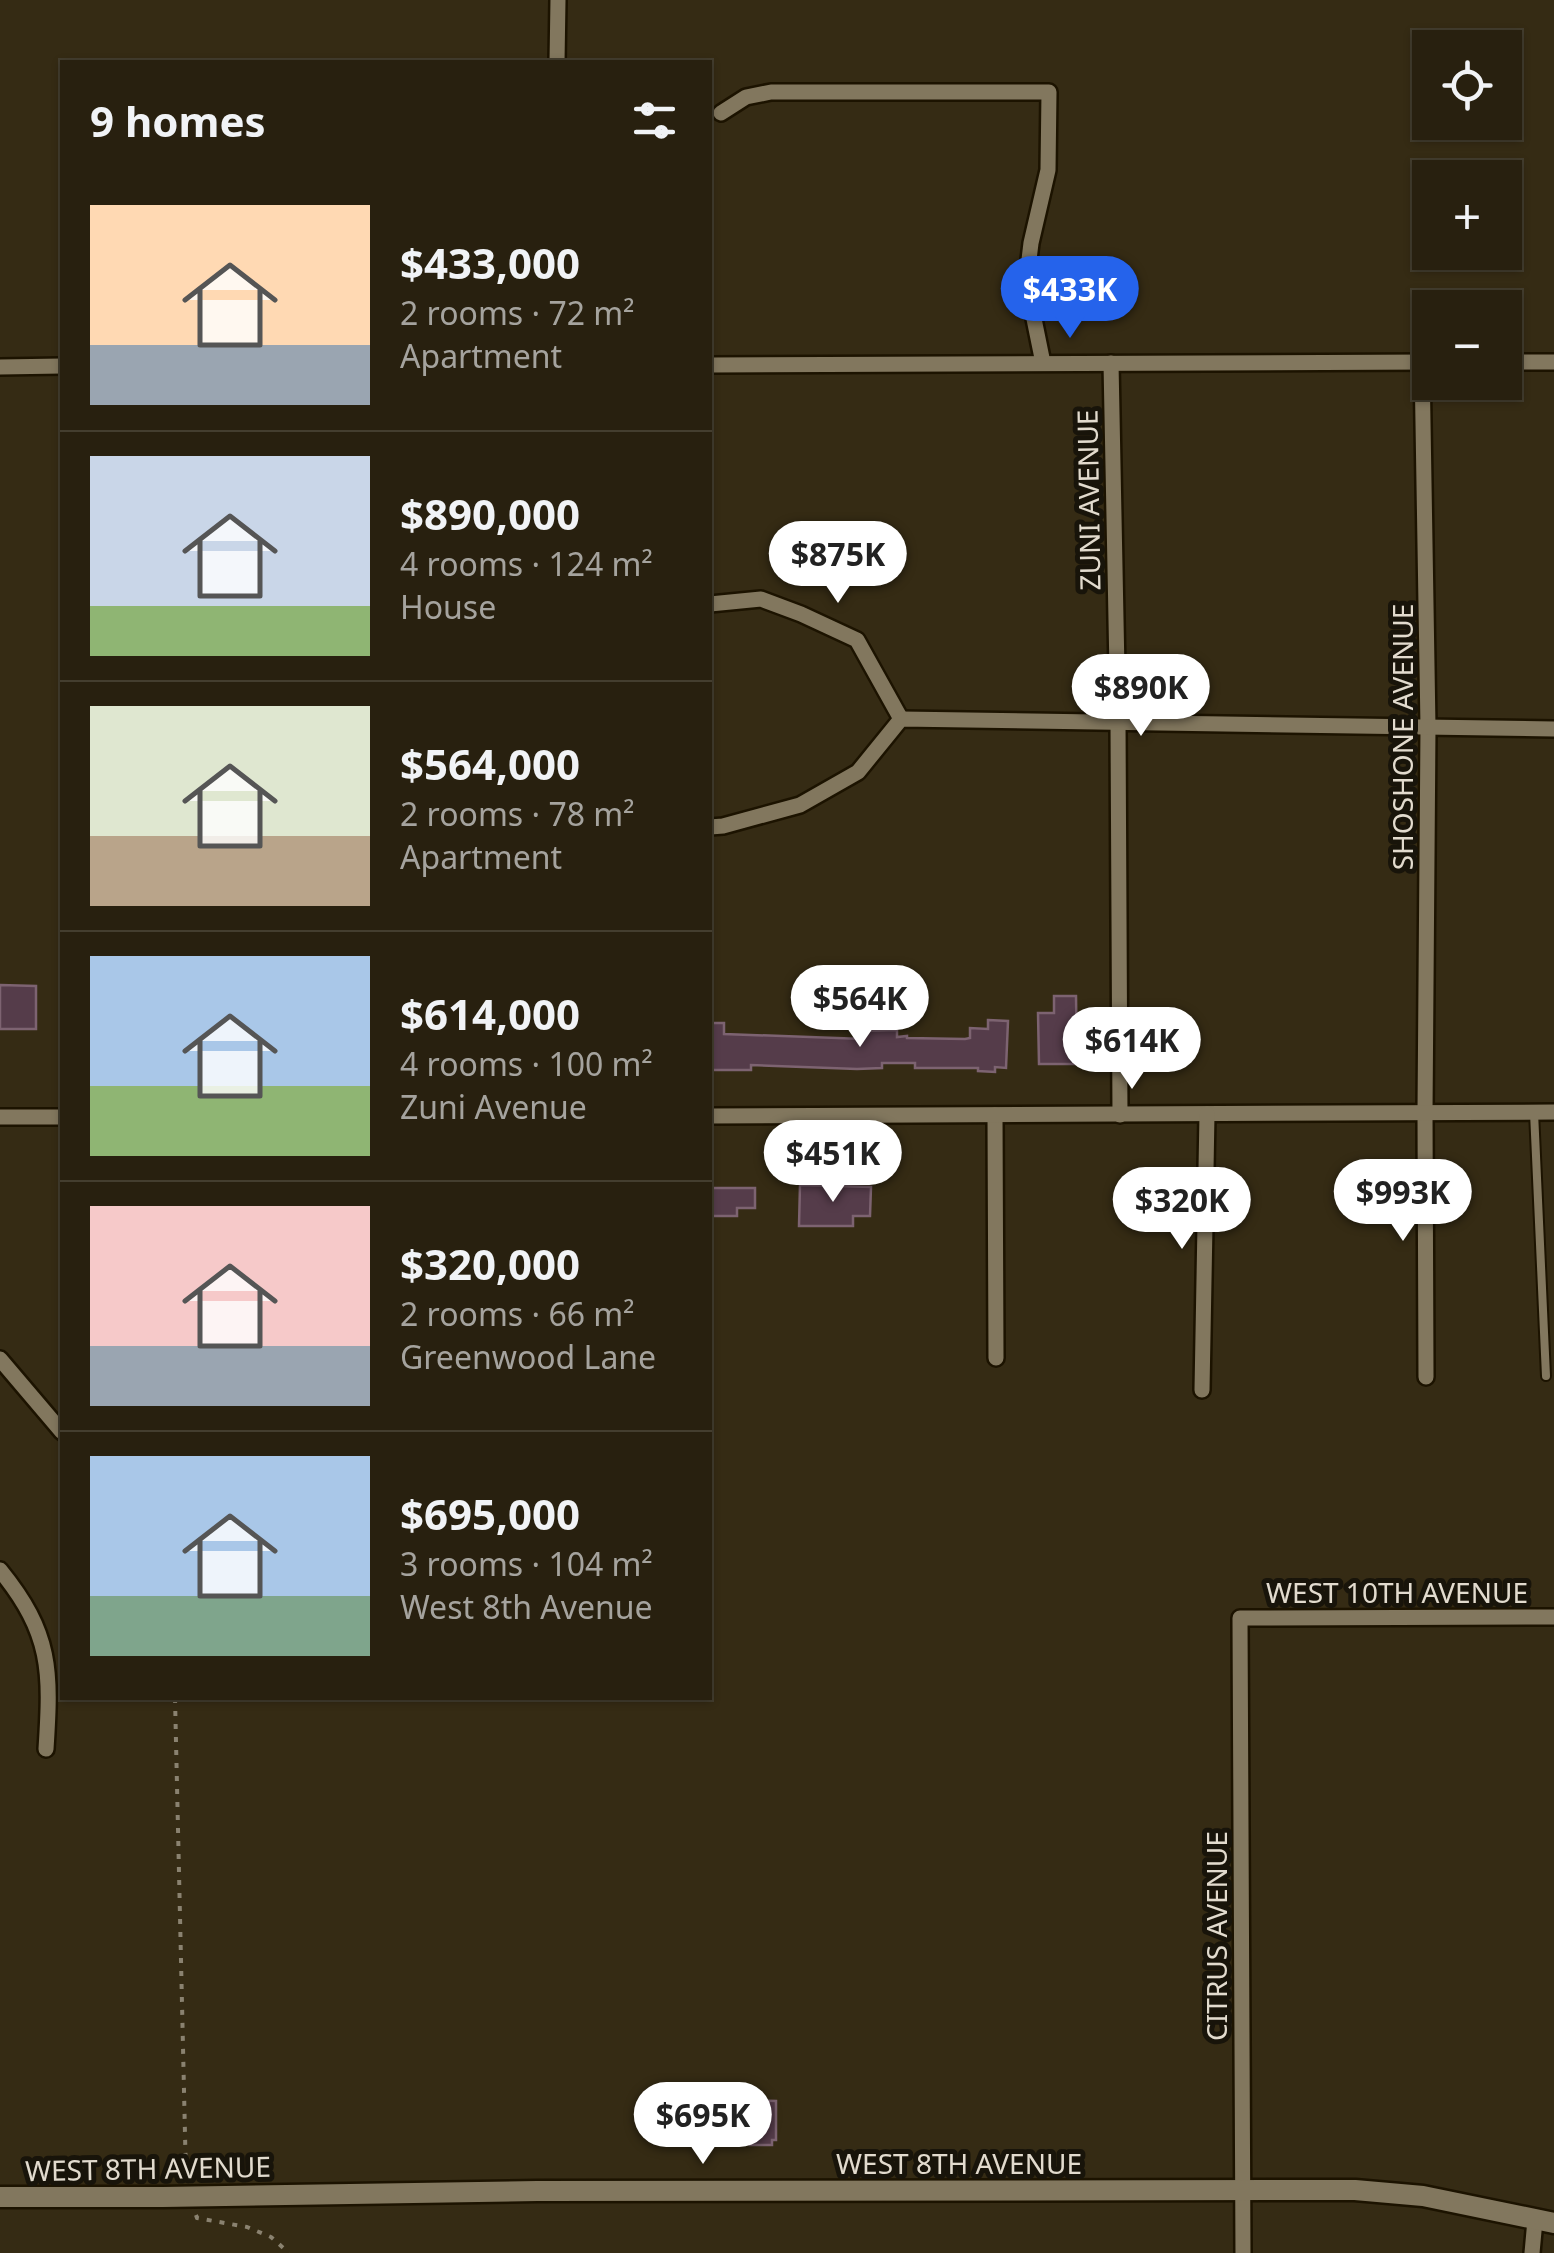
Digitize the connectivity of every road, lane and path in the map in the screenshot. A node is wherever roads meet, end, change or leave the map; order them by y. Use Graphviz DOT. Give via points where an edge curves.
graph roads {
  1 [pos="558,0"];
  2 [pos="557,60"];
  3 [pos="721,112"];
  4 [pos="1412,362"];
  5 [pos="1522,362"];
  6 [pos="1554,362"];
  7 [pos="1043,364"];
  8 [pos="1111,364"];
  9 [pos="712,365"];
  10 [pos="0,366"];
  11 [pos="60,366"];
  12 [pos="1426,400"];
  13 [pos="712,604"];
  14 [pos="901,719"];
  15 [pos="1118,722"];
  16 [pos="1428,727"];
  17 [pos="1554,729"];
  18 [pos="712,827"];
  19 [pos="1425,1112"];
  20 [pos="1534,1112"];
  21 [pos="1554,1112"];
  22 [pos="1120,1114"];
  23 [pos="1207,1114"];
  24 [pos="996,1115"];
  25 [pos="712,1116"];
  26 [pos="0,1117"];
  27 [pos="60,1117"];
  28 [pos="996,1358"];
  29 [pos="1,1362"];
  30 [pos="1546,1376"];
  31 [pos="1426,1377"];
  32 [pos="1202,1390"];
  33 [pos="60,1430"];
  34 [pos="0,1570"];
  35 [pos="1554,1617"];
  36 [pos="1240,1618"];
  37 [pos="174,1700"];
  38 [pos="46,1749"];
  39 [pos="1242,2189"];
  40 [pos="186,2196"];
  41 [pos="0,2197"];
  42 [pos="197,2218"];
  43 [pos="1544,2222"];
  44 [pos="288,2253"];
  45 [pos="1242,2253"];
  46 [pos="1532,2253"];
  1 -- 2 [label="street"];
  3 -- 7 [label="street" via="746,96 771,92 1048,92 1048,170 1028,268"];
  4 -- 8 [label="street"];
  5 -- 6 [label="street"];
  7 -- 8 [label="street"];
  7 -- 9 [label="street"];
  8 -- 15 [label="street, ZUNI AVENUE"];
  10 -- 11 [label="street"];
  12 -- 16 [label="street, SHOSHONE AVENUE"];
  13 -- 14 [label="street" via="761,599 857,640"];
  14 -- 15 [label="street"];
  14 -- 18 [label="street" via="858,772 800,805"];
  15 -- 16 [label="street"];
  15 -- 22 [label="street, ZUNI AVENUE"];
  16 -- 17 [label="street"];
  16 -- 19 [label="street, SHOSHONE AVENUE"];
  19 -- 20 [label="street"];
  19 -- 23 [label="street"];
  19 -- 31 [label="street, SHOSHONE AVENUE"];
  20 -- 21 [label="street"];
  20 -- 30 [label="lane"];
  22 -- 23 [label="street"];
  22 -- 24 [label="street"];
  23 -- 32 [label="street"];
  24 -- 25 [label="street"];
  24 -- 28 [label="street"];
  26 -- 27 [label="street"];
  29 -- 33 [label="street"];
  34 -- 38 [label="street" via="26,1606 45,1652"];
  35 -- 36 [label="street, WEST 10TH AVENUE"];
  36 -- 39 [label="street, CITRUS AVENUE"];
  37 -- 40 [label="path"];
  39 -- 40 [label="street, WEST 8TH AVENUE"];
  39 -- 43 [label="street, WEST 8TH AVENUE" via="1389,2192"];
  39 -- 45 [label="street, CITRUS AVENUE"];
  40 -- 41 [label="street, WEST 8TH AVENUE"];
  42 -- 44 [label="path" via="271,2236"];
  43 -- 46 [label="street"];
}
